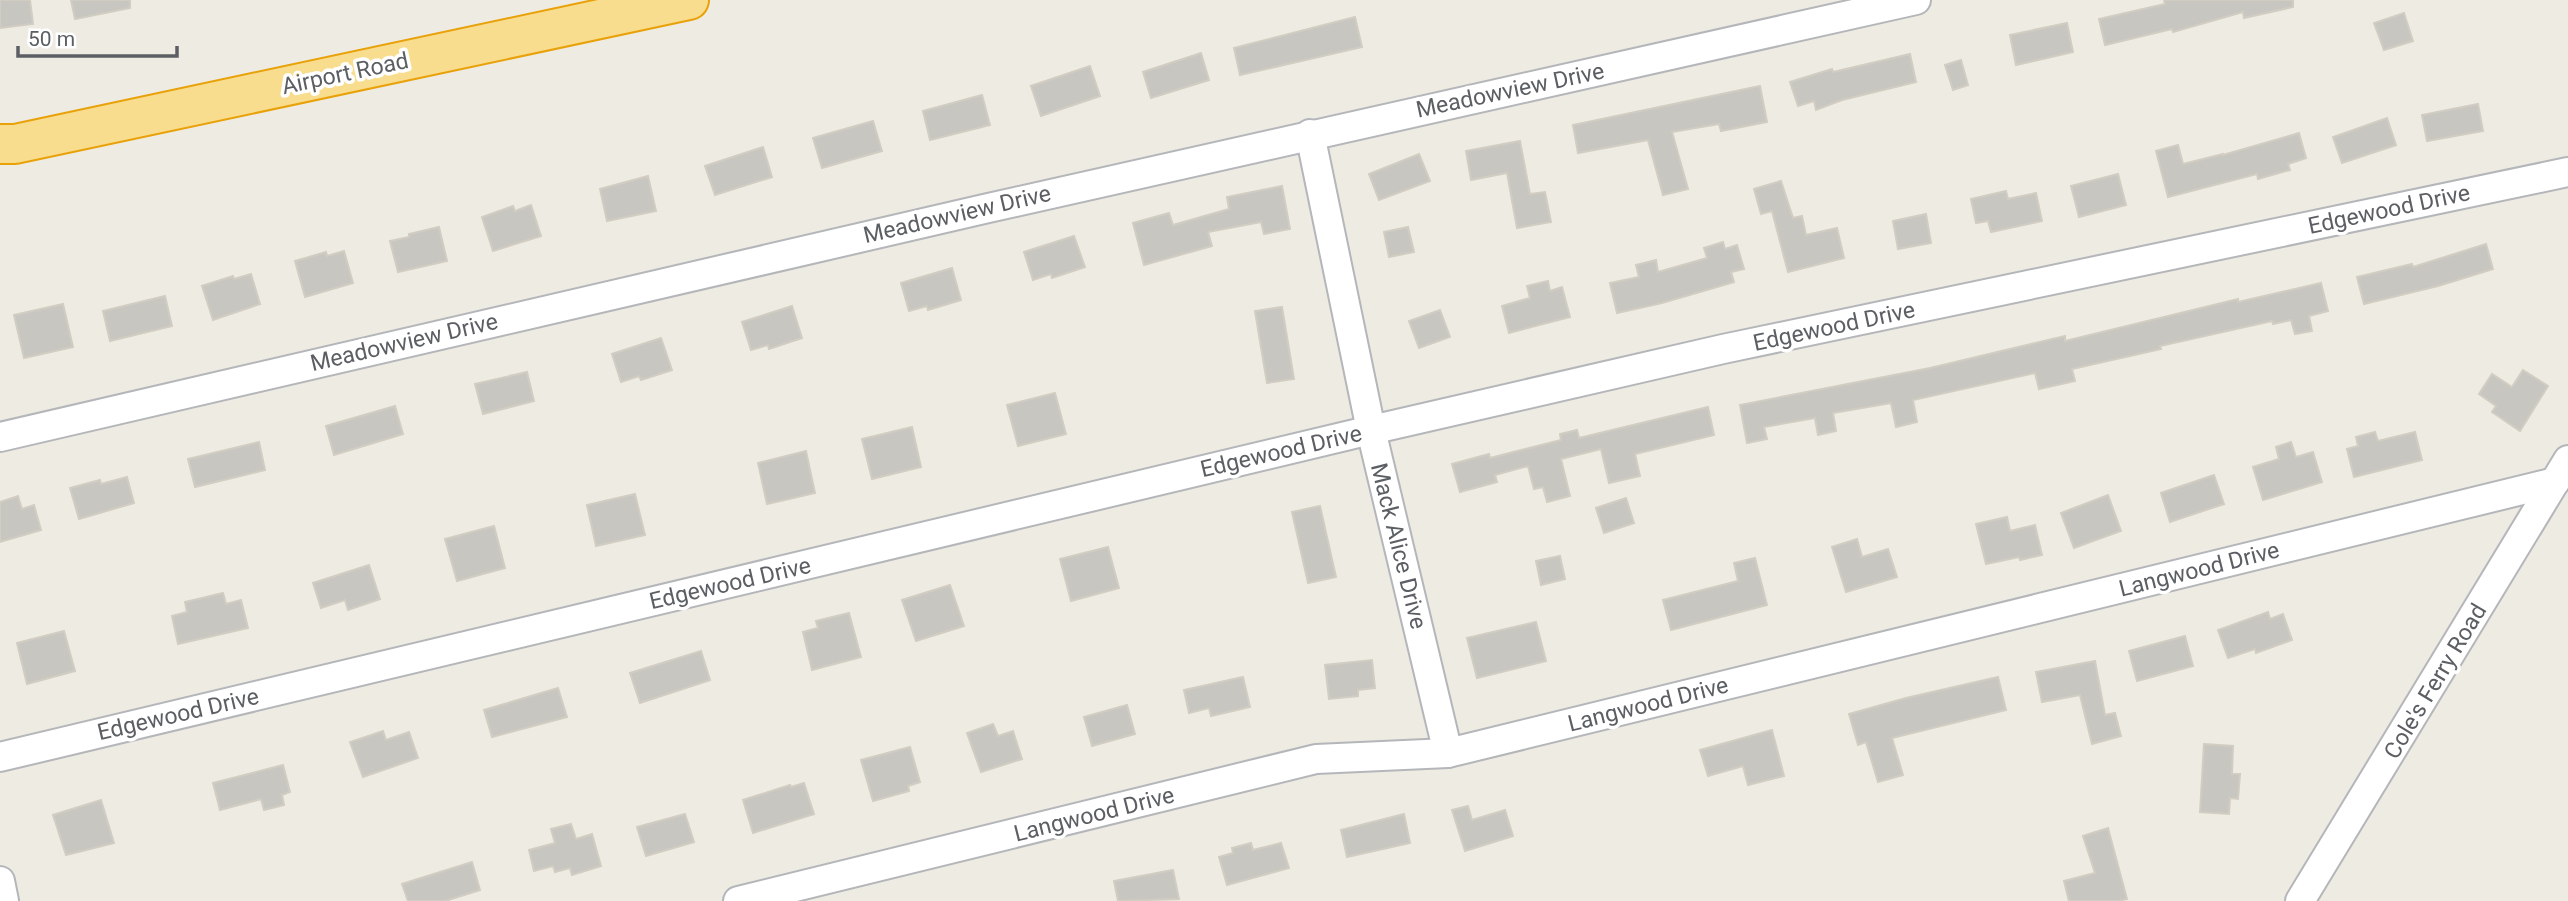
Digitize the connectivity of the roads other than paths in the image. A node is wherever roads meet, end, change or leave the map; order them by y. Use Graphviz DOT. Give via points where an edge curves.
graph roads {
  1 [pos="689,0"];
  2 [pos="1916,0"];
  3 [pos="582,11"];
  4 [pos="1310,134"];
  5 [pos="0,144"];
  6 [pos="2568,172"];
  7 [pos="1370,430"];
  8 [pos="0,438"];
  9 [pos="2561,471"];
  10 [pos="1448,753"];
  11 [pos="0,757"];
  12 [pos="0,881"];
  13 [pos="4,901"];
  14 [pos="738,901"];
  15 [pos="2300,901"];
  1 -- 3 [label="highway, Airport Road"];
  2 -- 4 [label="street, Meadowview Drive"];
  3 -- 5 [label="highway, Airport Road" via="29,141"];
  4 -- 7 [label="street, Mack Alice Drive"];
  4 -- 8 [label="street, Meadowview Drive"];
  6 -- 7 [label="street, Edgewood Drive" via="1723,349"];
  7 -- 10 [label="street, Mack Alice Drive"];
  7 -- 11 [label="street, Edgewood Drive"];
  9 -- 10 [label="street, Langwood Drive"];
  9 -- 15 [label="street, Cole's Ferry Road"];
  10 -- 14 [label="street, Langwood Drive" via="1316,760"];
  12 -- 13 [label="street"];
}
